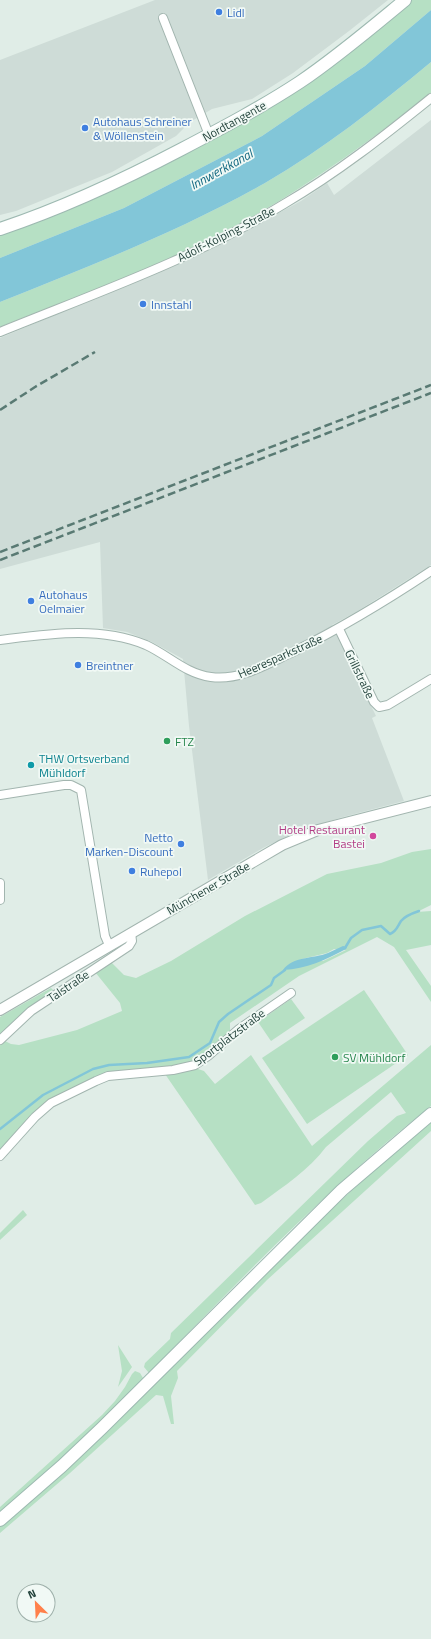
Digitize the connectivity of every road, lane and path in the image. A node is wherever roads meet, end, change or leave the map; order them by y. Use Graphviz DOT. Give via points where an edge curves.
graph roads {
  1 [pos="405,0"];
  2 [pos="163,18"];
  3 [pos="431,98"];
  4 [pos="209,135"];
  5 [pos="0,229"];
  6 [pos="0,332"];
  7 [pos="431,571"];
  8 [pos="339,629"];
  9 [pos="0,640"];
  10 [pos="431,679"];
  11 [pos="0,795"];
  12 [pos="431,801"];
  13 [pos="0,883"];
  14 [pos="0,900"];
  15 [pos="131,933"];
  16 [pos="109,945"];
  17 [pos="291,993"];
  18 [pos="0,1010"];
  19 [pos="0,1040"];
  20 [pos="431,1114"];
  21 [pos="0,1156"];
  22 [pos="0,1520"];
  1 -- 4 [label="main road, Nordtangente" via="301,81 254,111"];
  2 -- 4 [label="street"];
  3 -- 6 [label="street, Adolf-Kolping-Straße" via="362,153 277,209 137,277"];
  4 -- 5 [label="main road, Nordtangente" via="96,192"];
  7 -- 8 [label="street, Heeresparkstraße"];
  8 -- 9 [label="street, Heeresparkstraße" via="248,673 223,678 200,675 157,650 135,641 103,634 60,634"];
  8 -- 10 [label="street, Grillstraße" via="374,702 379,706 388,705"];
  11 -- 16 [label="street" via="64,785 81,790"];
  12 -- 15 [label="street, Münchener Straße" via="302,836 269,852"];
  13 -- 14 [label="street"];
  15 -- 16 [label="street, Münchener Straße"];
  15 -- 19 [label="street, Talstraße" via="132,941 129,946 31,1011"];
  16 -- 18 [label="street, Münchener Straße"];
  17 -- 21 [label="street, Sportplatzstraße" via="239,1029 195,1065 173,1070 108,1076 51,1103"];
  20 -- 22 [label="main road" via="342,1190 96,1433"];
}
